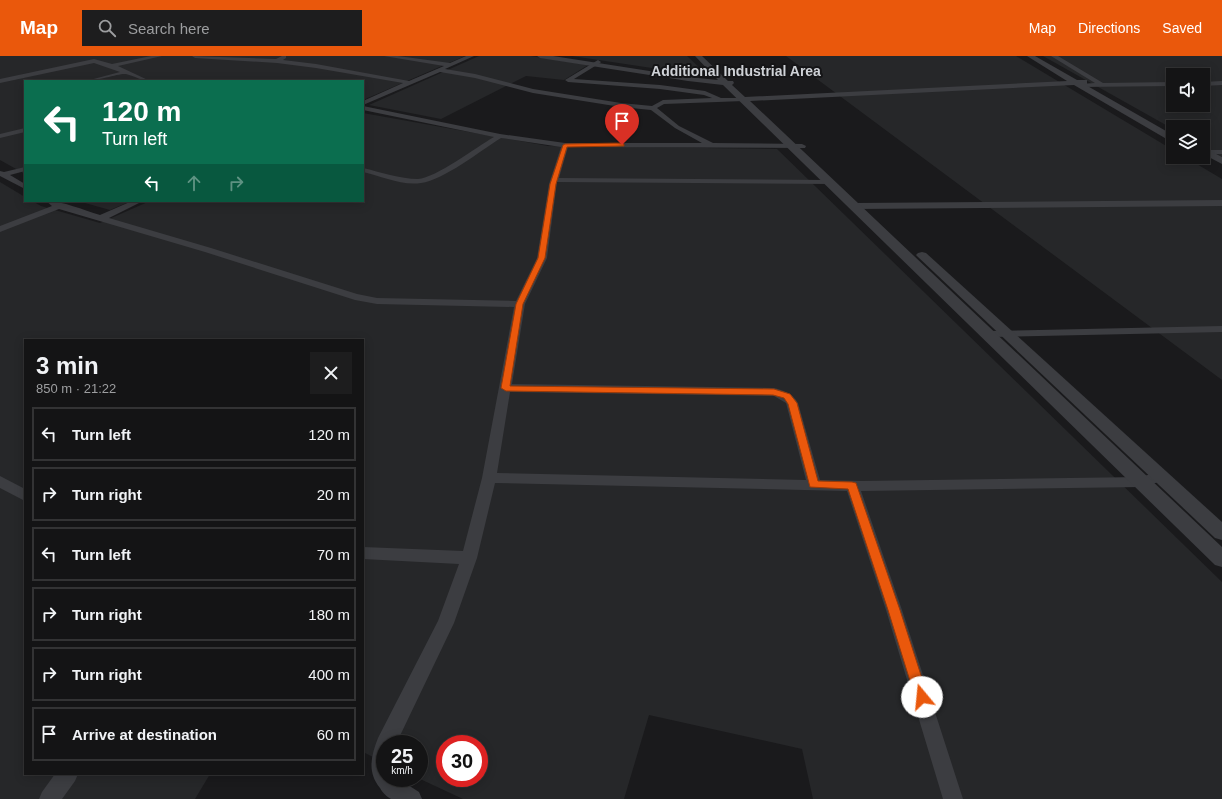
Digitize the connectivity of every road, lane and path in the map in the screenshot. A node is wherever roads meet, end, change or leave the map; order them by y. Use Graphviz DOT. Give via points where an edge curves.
graph roads {
  1 [pos="159,56"];
  2 [pos="195,56"];
  3 [pos="285,56"];
  4 [pos="387,56"];
  5 [pos="471,56"];
  6 [pos="540,56"];
  7 [pos="556,56"];
  8 [pos="698,56"];
  9 [pos="704,56"];
  10 [pos="1030,56"];
  11 [pos="1039,56"];
  12 [pos="1054,56"];
  13 [pos="276,61"];
  14 [pos="596,63"];
  15 [pos="450,65"];
  16 [pos="112,66"];
  17 [pos="439,70"];
  18 [pos="126,72"];
  19 [pos="0,74"];
  20 [pos="10,79"];
  21 [pos="93,80"];
  22 [pos="145,80"];
  23 [pos="0,81"];
  24 [pos="728,82"];
  25 [pos="410,83"];
  26 [pos="1082,84"];
  27 [pos="1102,85"];
  28 [pos="1166,85"];
  29 [pos="1166,85"];
  30 [pos="1210,85"];
  31 [pos="1222,85"];
  32 [pos="744,98"];
  33 [pos="719,99"];
  34 [pos="364,103"];
  35 [pos="364,108"];
  36 [pos="654,108"];
  37 [pos="1166,129"];
  38 [pos="24,130"];
  39 [pos="1166,135"];
  40 [pos="0,136"];
  41 [pos="500,136"];
  42 [pos="565,145"];
  43 [pos="710,145"];
  44 [pos="797,146"];
  45 [pos="1222,152"];
  46 [pos="1210,153"];
  47 [pos="1210,156"];
  48 [pos="1210,158"];
  49 [pos="1222,161"];
  50 [pos="1222,167"];
  51 [pos="24,169"];
  52 [pos="364,170"];
  53 [pos="2,174"];
  54 [pos="555,180"];
  55 [pos="829,182"];
  56 [pos="24,186"];
  57 [pos="137,202"];
  58 [pos="54,203"];
  59 [pos="1222,203"];
  60 [pos="1222,207"];
  61 [pos="865,209"];
  62 [pos="101,218"];
  63 [pos="0,229"];
  64 [pos="520,304"];
  65 [pos="1222,329"];
  66 [pos="1222,336"];
  67 [pos="1002,338"];
  68 [pos="506,388"];
  69 [pos="1161,476"];
  70 [pos="489,478"];
  71 [pos="0,481"];
  72 [pos="1141,482"];
  73 [pos="814,484"];
  74 [pos="852,486"];
  75 [pos="24,495"];
  76 [pos="1222,533"];
  77 [pos="364,553"];
  78 [pos="469,558"];
  79 [pos="1222,559"];
  80 [pos="390,735"];
  81 [pos="67,775"];
  82 [pos="392,787"];
  83 [pos="49,799"];
  84 [pos="412,799"];
  85 [pos="953,799"];
  1 -- 16 [label="street"];
  2 -- 13 [label="street"];
  3 -- 13 [label="street"];
  4 -- 15 [label="street"];
  5 -- 15 [label="street"];
  6 -- 14 [label="street"];
  7 -- 14 [label="street"];
  8 -- 24 [label="street"];
  9 -- 24 [label="street"];
  10 -- 26 [label="street"];
  11 -- 26 [label="street"];
  12 -- 27 [label="street"];
  13 -- 25 [label="street"];
  14 -- 24 [label="street"];
  14 -- 33 [label="street" via="568,80 660,87 705,93"];
  15 -- 17 [label="street"];
  16 -- 18 [label="street"];
  16 -- 20 [label="street" via="94,61"];
  17 -- 25 [label="street"];
  17 -- 36 [label="street" via="533,90"];
  18 -- 21 [label="street"];
  18 -- 22 [label="street"];
  19 -- 20 [label="street"];
  20 -- 23 [label="street"];
  24 -- 32 [label="street"];
  25 -- 34 [label="street"];
  26 -- 27 [label="street"];
  26 -- 28 [label="street"];
  26 -- 32 [label="street"];
  26 -- 37 [label="street"];
  26 -- 39 [label="street"];
  27 -- 29 [label="street"];
  30 -- 31 [label="street"];
  32 -- 33 [label="street"];
  32 -- 44 [label="street"];
  33 -- 36 [label="street" via="663,102"];
  35 -- 41 [label="street"];
  36 -- 43 [label="street" via="677,127"];
  38 -- 40 [label="street"];
  41 -- 42 [label="street"];
  41 -- 52 [label="street" via="434,176 420,181"];
  42 -- 43 [label="street"];
  42 -- 54 [label="street"];
  43 -- 44 [label="street"];
  44 -- 55 [label="street"];
  44 -- 61 [label="street"];
  45 -- 46 [label="street"];
  47 -- 49 [label="street"];
  48 -- 50 [label="street"];
  51 -- 53 [label="street"];
  53 -- 56 [label="street"];
  54 -- 55 [label="street"];
  54 -- 64 [label="street" via="542,258"];
  55 -- 61 [label="street"];
  57 -- 62 [label="street"];
  58 -- 62 [label="street"];
  58 -- 63 [label="street"];
  59 -- 61 [label="street"];
  60 -- 61 [label="street"];
  61 -- 67 [label="street"];
  61 -- 67 [label="street"];
  62 -- 64 [label="street" via="356,297 378,301"];
  64 -- 68 [label="street"];
  65 -- 67 [label="street"];
  66 -- 67 [label="street"];
  67 -- 69 [label="street"];
  67 -- 72 [label="street"];
  68 -- 70 [label="street"];
  68 -- 73 [label="street" via="780,393 787,396 792,403"];
  69 -- 72 [label="street"];
  69 -- 76 [label="street"];
  70 -- 73 [label="street"];
  70 -- 78 [label="street"];
  71 -- 75 [label="street"];
  72 -- 74 [label="street"];
  72 -- 79 [label="street"];
  73 -- 74 [label="street"];
  74 -- 85 [label="street"];
  77 -- 78 [label="street"];
  78 -- 80 [label="street" via="446,622"];
  81 -- 83 [label="street"];
  82 -- 84 [label="street" via="398,793"];
}
